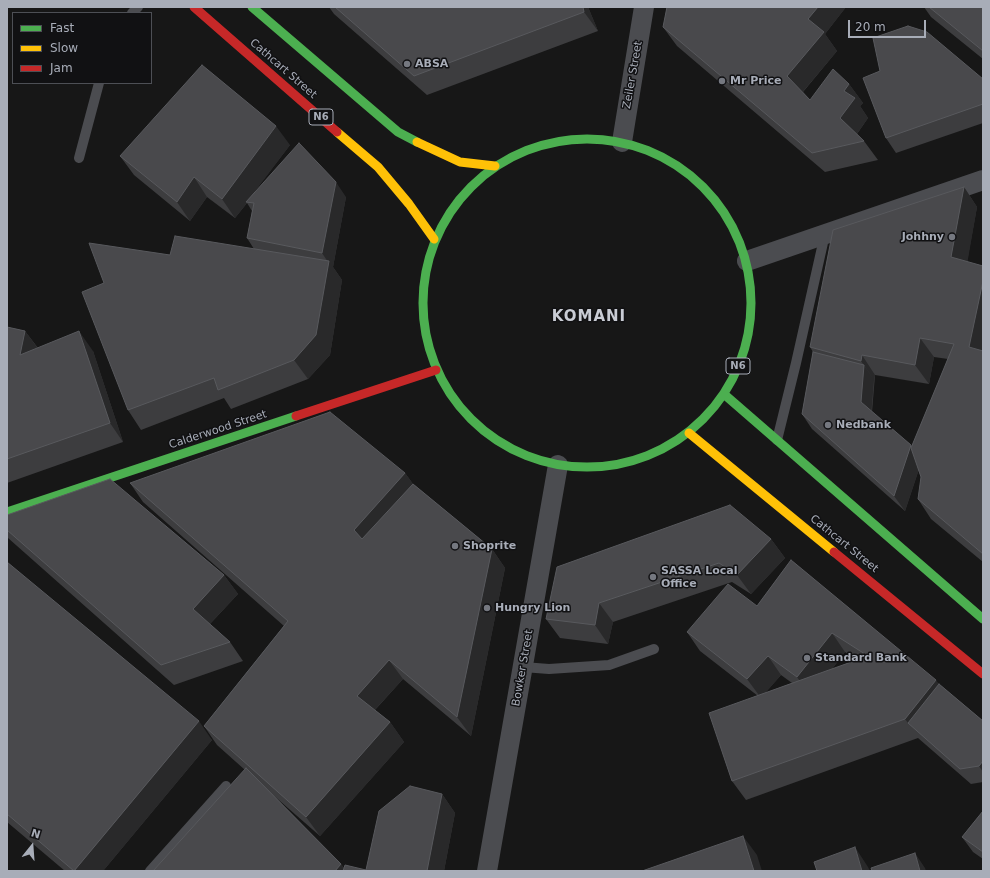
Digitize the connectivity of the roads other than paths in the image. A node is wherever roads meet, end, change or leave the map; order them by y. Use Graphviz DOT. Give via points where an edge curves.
graph roads {
  1 [pos="194,7"];
  2 [pos="252,7"];
  3 [pos="644,7"];
  4 [pos="99,84"];
  5 [pos="622,142"];
  6 [pos="80,158"];
  7 [pos="495,166"];
  8 [pos="983,180"];
  9 [pos="824,234"];
  10 [pos="434,239"];
  11 [pos="747,261"];
  12 [pos="436,370"];
  13 [pos="725,395"];
  14 [pos="689,433"];
  15 [pos="777,440"];
  16 [pos="558,465"];
  17 [pos="7,512"];
  18 [pos="983,619"];
  19 [pos="654,649"];
  20 [pos="523,667"];
  21 [pos="983,674"];
  22 [pos="226,786"];
  23 [pos="150,871"];
  24 [pos="487,871"];
  1 -- 10 [label="main road, Cathcart Street / N6" via="378,167"];
  2 -- 7 [label="main road" via="398,132 460,162"];
  3 -- 5 [label="street, Zeiler Street"];
  4 -- 6 [label="lane"];
  5 -- 7 [label="main road, N6" via="578,139 535,147"];
  5 -- 11 [label="main road, N6" via="664,158 701,184 729,219"];
  7 -- 10 [label="main road, N6" via="459,198"];
  8 -- 9 [label="street"];
  9 -- 11 [label="street"];
  9 -- 15 [label="lane"];
  10 -- 12 [label="main road, N6" via="423,283 423,327"];
  11 -- 13 [label="main road, N6" via="752,307 745,353"];
  12 -- 16 [label="main road, N6" via="466,415 489,434 507,448"];
  12 -- 17 [label="main road, Calderwood Street"];
  13 -- 14 [label="main road, N6" via="709,415"];
  13 -- 15 [label="main road"];
  14 -- 16 [label="main road, N6" via="627,464"];
  14 -- 21 [label="main road, Cathcart Street"];
  15 -- 18 [label="main road"];
  16 -- 20 [label="street, Bowker Street"];
  19 -- 20 [label="lane" via="609,665 550,669"];
  20 -- 24 [label="street, Bowker Street"];
  22 -- 23 [label="lane"];
}
